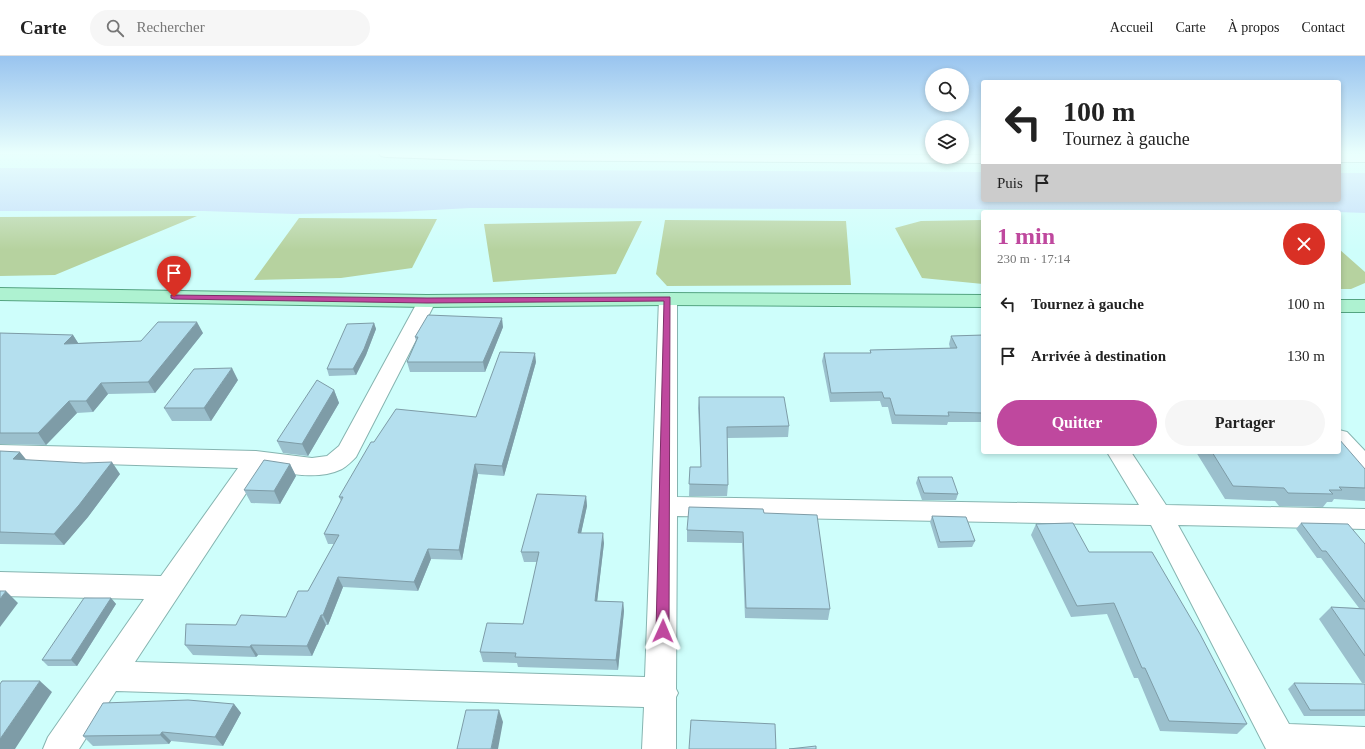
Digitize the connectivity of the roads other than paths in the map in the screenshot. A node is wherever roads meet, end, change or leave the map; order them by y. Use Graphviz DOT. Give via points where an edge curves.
graph roads {
  1 [pos="0,294"];
  2 [pos="668,299"];
  3 [pos="427,301"];
  4 [pos="981,301"];
  5 [pos="1341,306"];
  6 [pos="1365,306"];
  7 [pos="1341,440"];
  8 [pos="0,453"];
  9 [pos="1120,454"];
  10 [pos="256,460"];
  11 [pos="1365,466"];
  12 [pos="665,506"];
  13 [pos="1159,515"];
  14 [pos="1365,519"];
  15 [pos="0,584"];
  16 [pos="169,588"];
  17 [pos="108,676"];
  18 [pos="662,693"];
  19 [pos="1282,744"];
  20 [pos="1365,744"];
  21 [pos="60,749"];
  22 [pos="659,749"];
  1 -- 3 [label="main road"];
  2 -- 3 [label="main road"];
  2 -- 4 [label="main road"];
  2 -- 12 [label="street"];
  3 -- 10 [label="street" via="348,452 325,466 312,467"];
  5 -- 6 [label="main road"];
  7 -- 11 [label="street"];
  8 -- 10 [label="street"];
  9 -- 13 [label="street"];
  10 -- 16 [label="street"];
  12 -- 13 [label="street"];
  12 -- 18 [label="street"];
  13 -- 14 [label="street"];
  13 -- 19 [label="street"];
  15 -- 16 [label="street"];
  16 -- 17 [label="street"];
  17 -- 18 [label="street"];
  17 -- 21 [label="street"];
  18 -- 22 [label="street"];
  19 -- 20 [label="street"];
}
